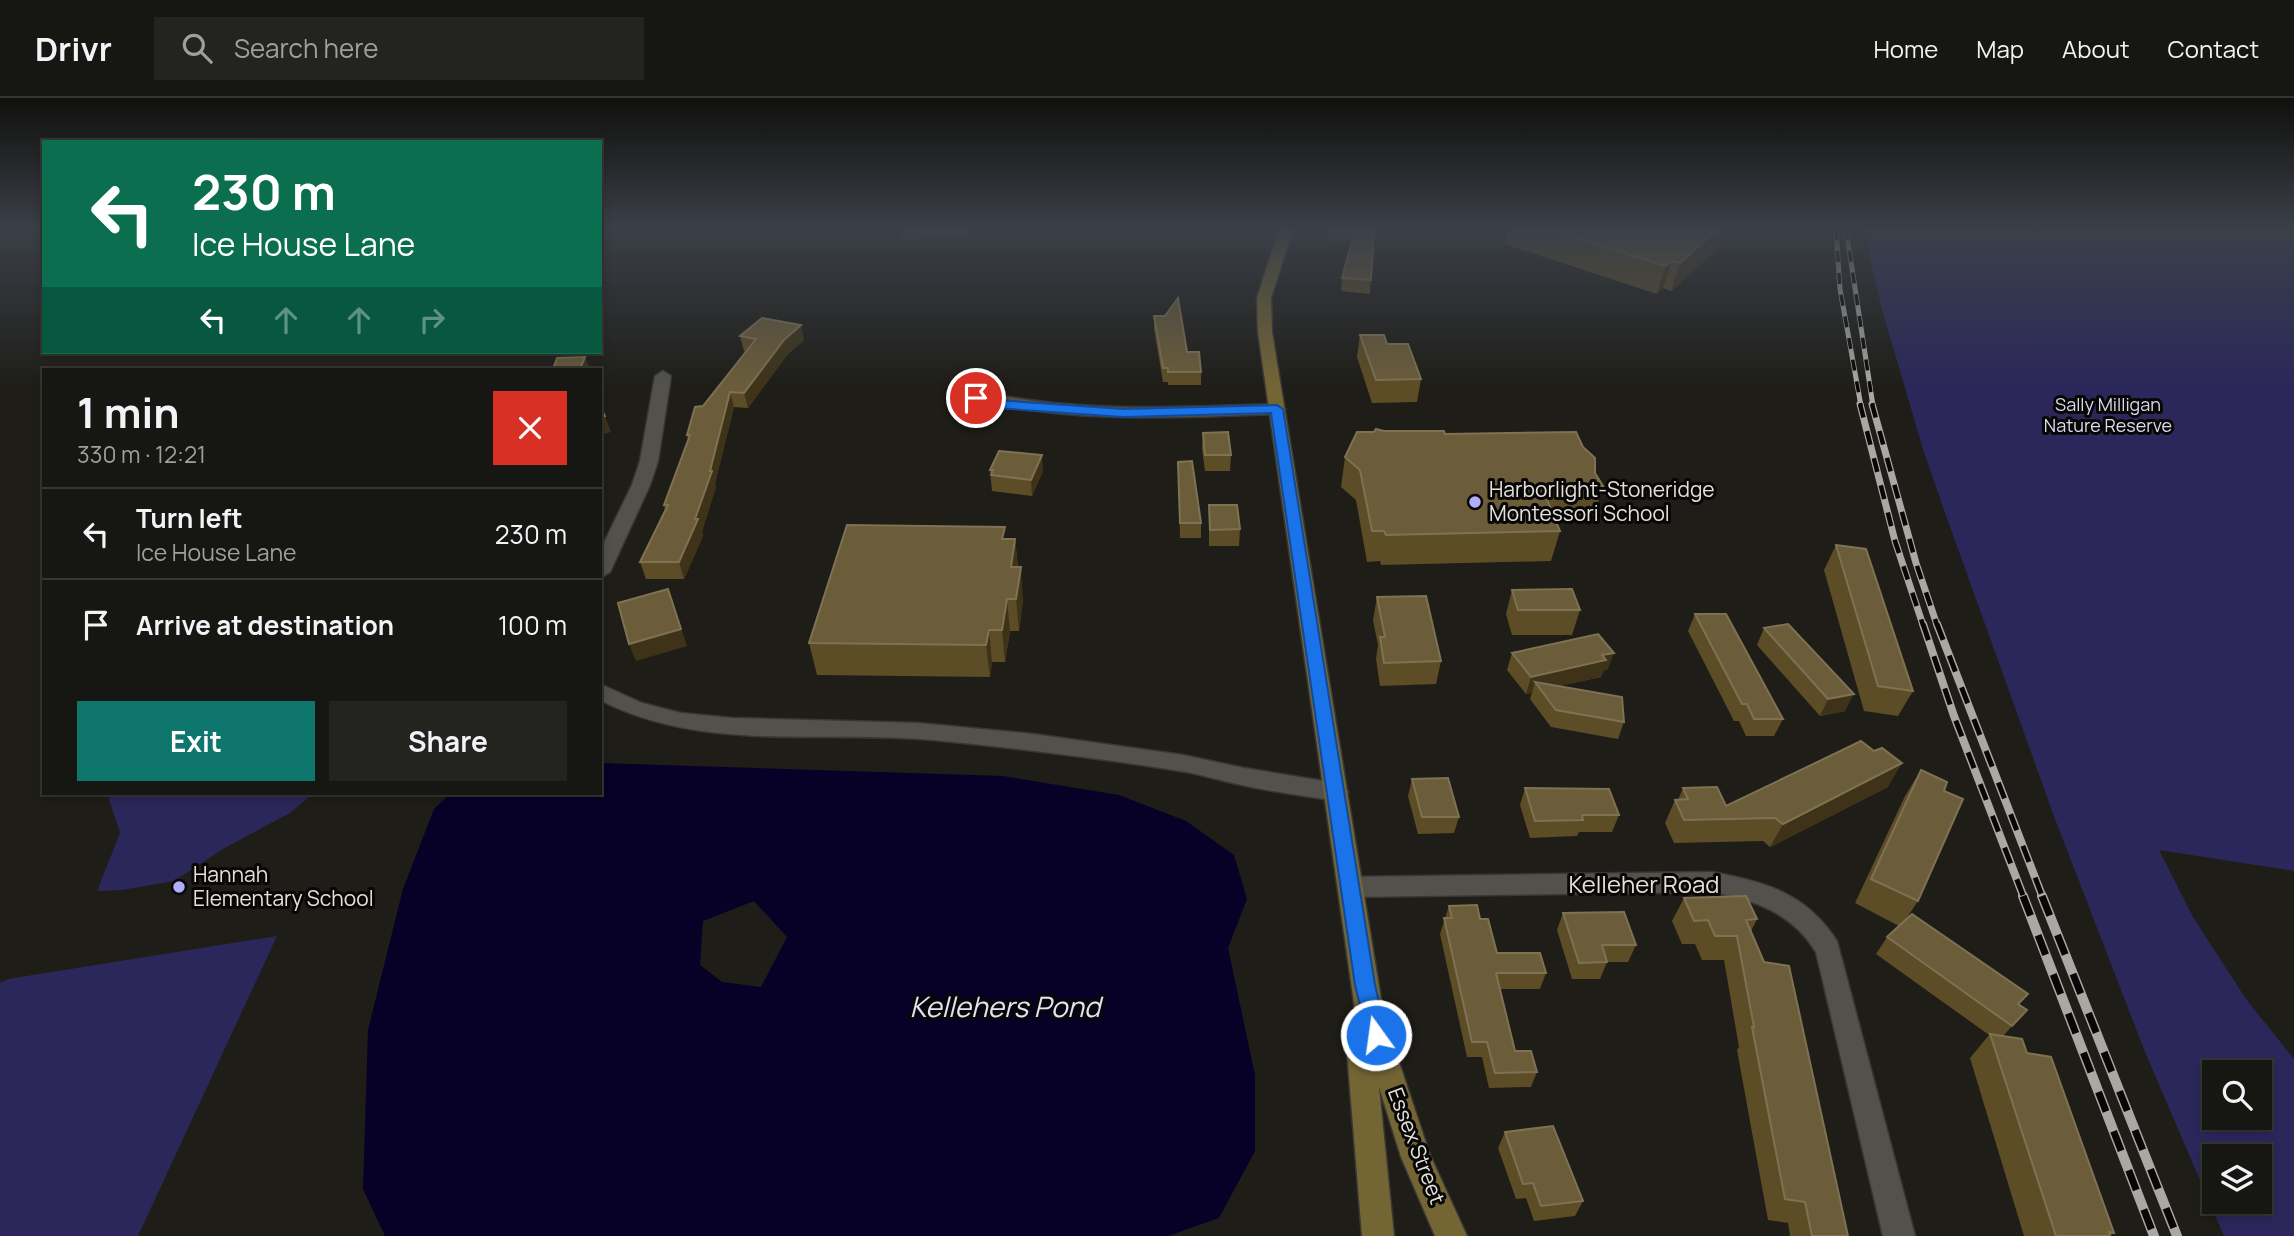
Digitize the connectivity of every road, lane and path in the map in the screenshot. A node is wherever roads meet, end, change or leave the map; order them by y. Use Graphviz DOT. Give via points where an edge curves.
graph roads {
  1 [pos="1268,282"];
  2 [pos="663,376"];
  3 [pos="956,391"];
  4 [pos="1277,409"];
  5 [pos="602,568"];
  6 [pos="602,692"];
  7 [pos="1336,792"];
  8 [pos="1350,887"];
  9 [pos="1370,1017"];
  10 [pos="1378,1236"];
  11 [pos="1451,1236"];
  12 [pos="1899,1236"];
  1 -- 4 [label="main road, Essex Street" via="1265,332"];
  2 -- 5 [label="street" via="649,461"];
  3 -- 4 [label="street" via="995,404 1123,413"];
  4 -- 7 [label="main road, Essex Street"];
  6 -- 7 [label="street" via="635,709 681,721 918,731 1033,742 1183,763"];
  7 -- 8 [label="main road, Essex Street"];
  8 -- 9 [label="main road, Essex Street"];
  8 -- 12 [label="street, Kelleher Road" via="1712,882 1754,889 1784,905 1810,922 1828,948"];
  9 -- 10 [label="main road" via="1360,1040"];
  9 -- 11 [label="main road, Essex Street" via="1416,1157"];
}
